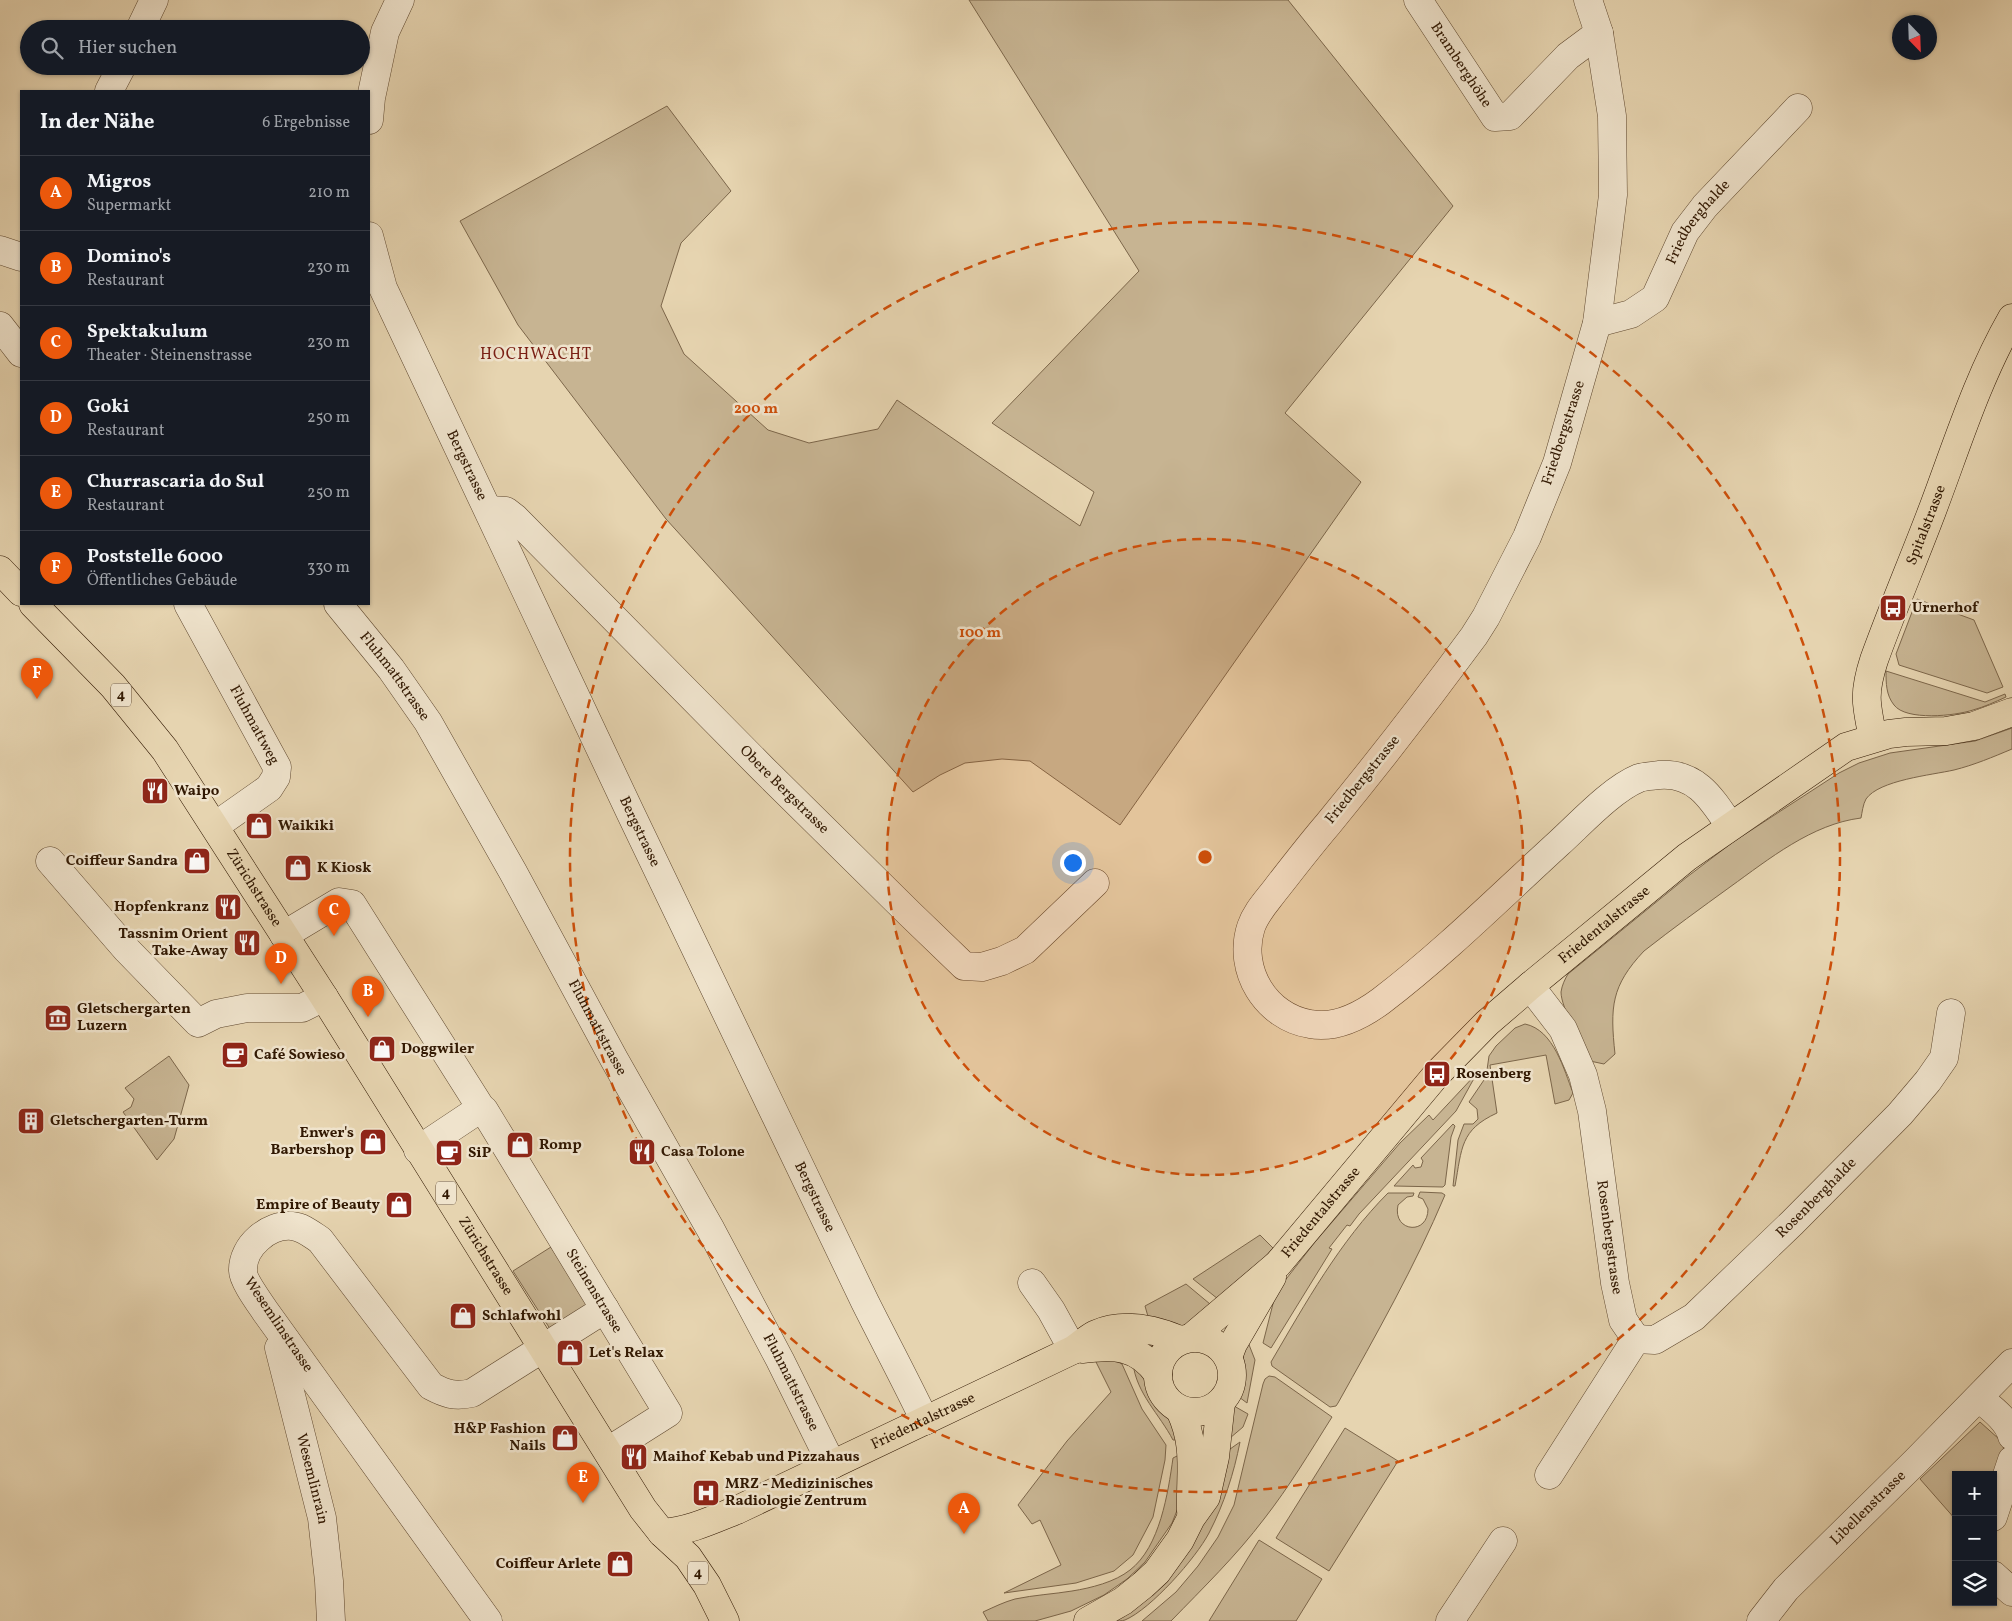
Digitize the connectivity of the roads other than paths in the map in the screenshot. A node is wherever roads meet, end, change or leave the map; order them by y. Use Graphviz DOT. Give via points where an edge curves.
graph roads {
  1 [pos="154,0"];
  2 [pos="400,0"];
  3 [pos="1418,0"];
  4 [pos="1596,10"];
  5 [pos="144,20"];
  6 [pos="117,75"];
  7 [pos="110,90"];
  8 [pos="1798,108"];
  9 [pos="370,109"];
  10 [pos="370,240"];
  11 [pos="0,250"];
  12 [pos="20,258"];
  13 [pos="2012,318"];
  14 [pos="1597,323"];
  15 [pos="0,326"];
  16 [pos="20,351"];
  17 [pos="488,510"];
  18 [pos="0,570"];
  19 [pos="20,591"];
  20 [pos="34,605"];
  21 [pos="189,605"];
  22 [pos="339,605"];
  23 [pos="2012,712"];
  24 [pos="1873,738"];
  25 [pos="215,826"];
  26 [pos="1730,826"];
  27 [pos="50,861"];
  28 [pos="1094,883"];
  29 [pos="284,935"];
  30 [pos="1530,986"];
  31 [pos="324,997"];
  32 [pos="1951,1013"];
  33 [pos="481,1108"];
  34 [pos="418,1150"];
  35 [pos="1278,1264"];
  36 [pos="1032,1283"];
  37 [pos="605,1309"];
  38 [pos="1186,1339"];
  39 [pos="1636,1339"];
  40 [pos="286,1341"];
  41 [pos="543,1346"];
  42 [pos="1073,1350"];
  43 [pos="1228,1357"];
  44 [pos="2012,1364"];
  45 [pos="1158,1374"];
  46 [pos="1979,1398"];
  47 [pos="1221,1402"];
  48 [pos="1180,1410"];
  49 [pos="925,1421"];
  50 [pos="2012,1436"];
  51 [pos="608,1451"];
  52 [pos="2012,1460"];
  53 [pos="824,1468"];
  54 [pos="1549,1475"];
  55 [pos="1993,1516"];
  56 [pos="1191,1518"];
  57 [pos="662,1532"];
  58 [pos="1503,1541"];
  59 [pos="1997,1579"];
  60 [pos="2012,1592"];
  61 [pos="330,1621"];
  62 [pos="488,1621"];
  63 [pos="725,1621"];
  64 [pos="1088,1621"];
  65 [pos="1450,1621"];
  66 [pos="1761,1621"];
  1 -- 5 [label="street"];
  2 -- 9 [label="street" via="385,32"];
  3 -- 4 [label="street, Bramberghöhe" via="1495,117 1510,116 1568,56"];
  4 -- 14 [label="street, Friedbergstrasse" via="1612,116 1613,195"];
  6 -- 7 [label="street"];
  8 -- 14 [label="street, Friedberghalde" via="1684,232 1655,298 1631,314"];
  10 -- 17 [label="street, Bergstrasse" via="383,288"];
  11 -- 12 [label="street"];
  13 -- 24 [label="main road, Spitalstrasse" via="1994,349 1973,399 1874,660 1865,694"];
  14 -- 26 [label="street, Friedbergstrasse" via="1557,463 1527,537 1486,617 1450,670 1256,916 1247,949 1253,979 1279,1013 1299,1022 1320,1026 1345,1022 1379,1002 1441,951 1607,798 1640,777 1672,774 1698,784"];
  15 -- 16 [label="street"];
  17 -- 28 [label="street, Obere Bergstrasse" via="506,511 515,518 770,776 964,966 982,967 1002,962 1025,950"];
  17 -- 49 [label="street, Bergstrasse" via="631,814"];
  18 -- 19 [label="main road"];
  20 -- 25 [label="main road, Zürichstrasse / 4" via="146,725"];
  21 -- 25 [label="street, Fluhmattweg" via="277,767 276,777 269,788"];
  22 -- 53 [label="street, Fluhmattstrasse" via="391,669 428,722 513,872 780,1360"];
  23 -- 24 [label="main road, Friedentalstrasse" via="1967,728"];
  24 -- 26 [label="main road, Friedentalstrasse" via="1846,747"];
  25 -- 29 [label="main road, Zürichstrasse / 4"];
  26 -- 30 [label="main road, Friedentalstrasse" via="1687,857"];
  27 -- 31 [label="street" via="127,950 198,1023 216,1014 247,1008 302,1008"];
  29 -- 31 [label="main road, Zürichstrasse / 4"];
  29 -- 33 [label="street, Steinenstrasse" via="339,902 352,904"];
  30 -- 35 [label="main road, Friedentalstrasse" via="1442,1068"];
  30 -- 39 [label="street, Rosenbergstrasse" via="1563,1029 1583,1075 1592,1111 1615,1283 1623,1320"];
  31 -- 34 [label="main road, Zürichstrasse / 4"];
  32 -- 39 [label="street, Rosenberghalde" via="1944,1058 1900,1114 1694,1317 1655,1340"];
  33 -- 34 [label="street"];
  33 -- 37 [label="street, Steinenstrasse"];
  34 -- 41 [label="main road, Zürichstrasse / 4"];
  35 -- 38 [label="main road, Friedentalstrasse"];
  35 -- 43 [label="main road, Friedentalstrasse"];
  36 -- 42 [label="street"];
  37 -- 41 [label="street"];
  37 -- 51 [label="street, Steinenstrasse" via="668,1413"];
  38 -- 42 [label="main road, Friedentalstrasse" via="1154,1330 1126,1328 1095,1335"];
  38 -- 43 [label="main road" via="1207,1340"];
  38 -- 45 [label="main road" via="1165,1352"];
  39 -- 54 [label="street"];
  40 -- 41 [label="street, Wesemlinstrasse" via="242,1272 245,1258 257,1239 278,1228 292,1226 320,1240 431,1386 448,1395 472,1393"];
  40 -- 61 [label="street, Wesemlinrain" via="279,1348 322,1518"];
  40 -- 62 [label="street, Wesemlinstrasse"];
  41 -- 51 [label="main road, Zürichstrasse / 4"];
  42 -- 45 [label="main road, Friedentalstrasse" via="1105,1346 1129,1350 1141,1354"];
  42 -- 49 [label="main road, Friedentalstrasse"];
  43 -- 47 [label="main road" via="1231,1386"];
  44 -- 46 [label="street, Libellenstrasse"];
  45 -- 48 [label="main road" via="1166,1399"];
  46 -- 50 [label="street" via="2000,1416"];
  46 -- 66 [label="street, Libellenstrasse" via="1786,1589"];
  47 -- 48 [label="main road" via="1212,1409 1195,1413"];
  47 -- 56 [label="main road" via="1215,1457 1206,1497"];
  48 -- 56 [label="main road" via="1192,1447"];
  49 -- 53 [label="main road, Friedentalstrasse"];
  51 -- 57 [label="main road, Zürichstrasse / 4" via="643,1509"];
  52 -- 55 [label="street"];
  53 -- 57 [label="main road, Friedentalstrasse" via="713,1520 683,1530"];
  56 -- 64 [label="main road" via="1157,1572 1122,1601"];
  57 -- 63 [label="main road, 4" via="688,1557"];
  58 -- 65 [label="street"];
  59 -- 60 [label="street"];
}
